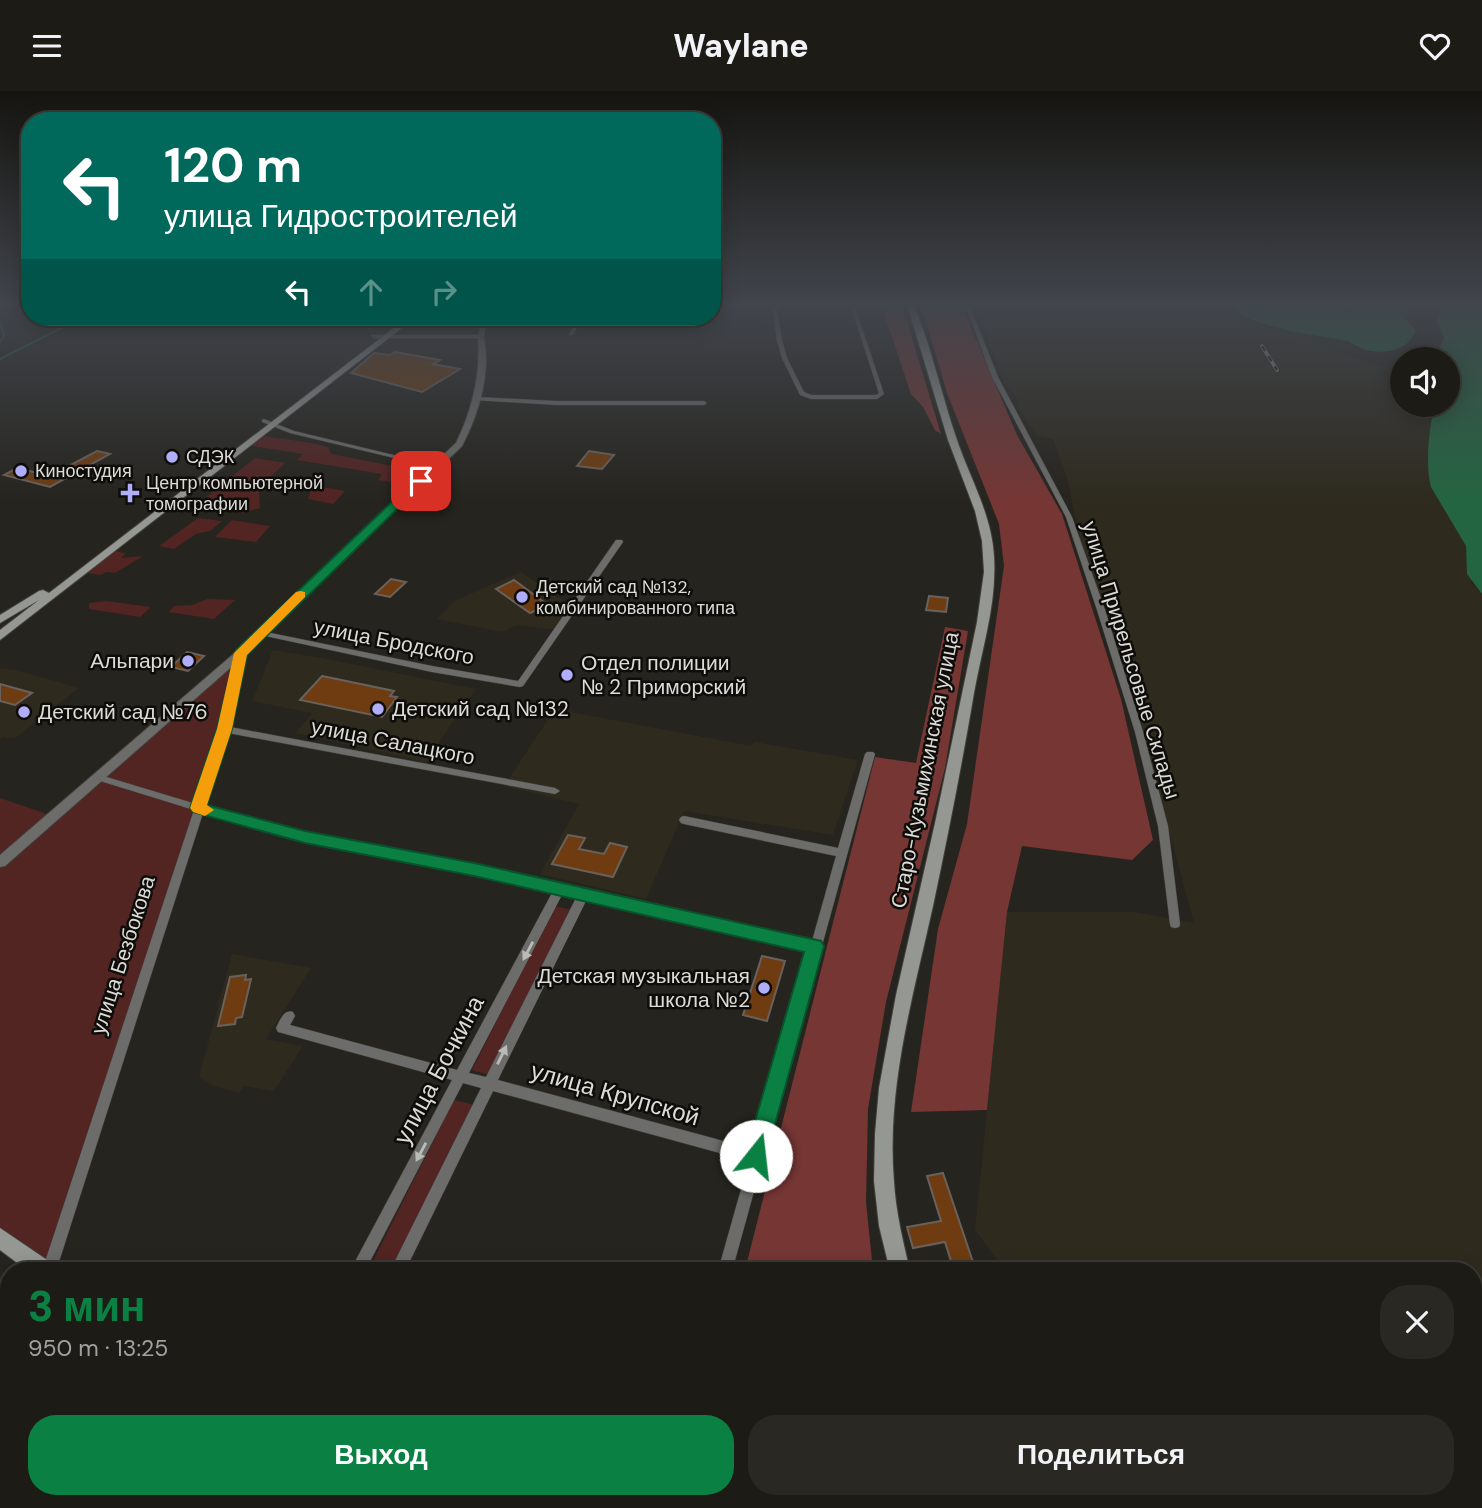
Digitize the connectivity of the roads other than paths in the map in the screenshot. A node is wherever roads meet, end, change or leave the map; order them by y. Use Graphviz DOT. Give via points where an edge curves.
graph roads {
  1 [pos="332,370"];
  2 [pos="341,370"];
  3 [pos="481,370"];
  4 [pos="791,370"];
  5 [pos="874,370"];
  6 [pos="931,370"];
  7 [pos="992,370"];
  8 [pos="476,399"];
  9 [pos="704,403"];
  10 [pos="267,423"];
  11 [pos="453,452"];
  12 [pos="424,463"];
  13 [pos="436,466"];
  14 [pos="619,542"];
  15 [pos="53,587"];
  16 [pos="0,620"];
  17 [pos="0,627"];
  18 [pos="261,633"];
  19 [pos="0,636"];
  20 [pos="241,653"];
  21 [pos="225,729"];
  22 [pos="870,754"];
  23 [pos="100,778"];
  24 [pos="555,791"];
  25 [pos="198,808"];
  26 [pos="684,820"];
  27 [pos="842,853"];
  28 [pos="0,862"];
  29 [pos="559,890"];
  30 [pos="583,895"];
  31 [pos="1175,924"];
  32 [pos="815,946"];
  33 [pos="289,1016"];
  34 [pos="463,1075"];
  35 [pos="489,1082"];
  36 [pos="756,1156"];
  37 [pos="0,1238"];
  38 [pos="34,1262"];
  39 [pos="50,1262"];
  40 [pos="362,1262"];
  41 [pos="401,1262"];
  42 [pos="727,1262"];
  43 [pos="895,1262"];
  1 -- 10 [label="main road"];
  2 -- 10 [label="main road"];
  3 -- 8 [label="street"];
  4 -- 5 [label="street" via="800,394 877,397 882,393"];
  6 -- 43 [label="main road, Старо-Кузьмихинская улица" via="953,442 982,513 989,557 954,771 905,994 888,1099 882,1172"];
  7 -- 31 [label="street, улица Прирельсовые Склады" via="1069,517 1101,611 1163,826"];
  8 -- 9 [label="street"];
  8 -- 11 [label="street"];
  10 -- 12 [label="street"];
  10 -- 15 [label="main road"];
  10 -- 19 [label="main road"];
  11 -- 12 [label="street"];
  11 -- 13 [label="street"];
  12 -- 13 [label="street"];
  13 -- 18 [label="street"];
  14 -- 18 [label="street, улица Бродского" via="520,684"];
  15 -- 16 [label="main road"];
  15 -- 17 [label="main road"];
  18 -- 20 [label="street"];
  20 -- 21 [label="street, улица Безбокова"];
  20 -- 23 [label="street"];
  21 -- 24 [label="street, улица Салацкого"];
  21 -- 25 [label="street, улица Безбокова"];
  22 -- 27 [label="street"];
  23 -- 25 [label="street"];
  23 -- 28 [label="street"];
  25 -- 29 [label="street" via="305,837"];
  25 -- 39 [label="street, улица Безбокова"];
  26 -- 27 [label="street"];
  27 -- 32 [label="street"];
  29 -- 30 [label="street"];
  29 -- 34 [label="street, улица Бочкина, one-way"];
  30 -- 32 [label="street"];
  35 -- 30 [label="street, one-way"];
  32 -- 36 [label="street"];
  33 -- 34 [label="street, улица Крупской" via="282,1028"];
  34 -- 35 [label="street, улица Крупской"];
  34 -- 40 [label="street, улица Бочкина, one-way"];
  35 -- 36 [label="street, улица Крупской"];
  35 -- 41 [label="street"];
  36 -- 42 [label="street"];
  37 -- 38 [label="main road"];
}
